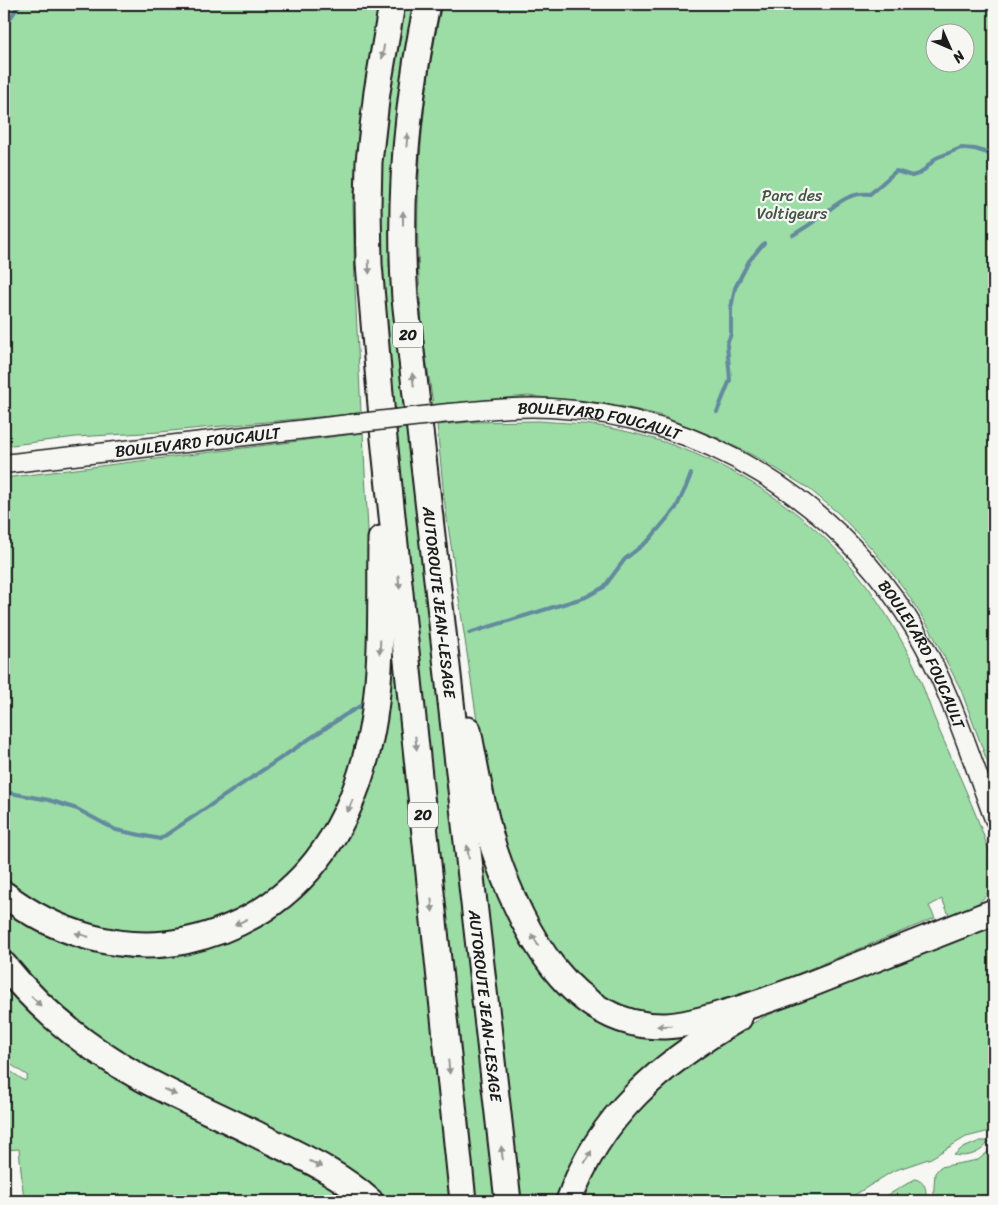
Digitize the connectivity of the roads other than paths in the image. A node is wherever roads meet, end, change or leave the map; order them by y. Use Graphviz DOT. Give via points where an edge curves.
graph roads {
  1 [pos="392,4"];
  2 [pos="427,4"];
  3 [pos="383,429"];
  4 [pos="4,464"];
  5 [pos="436,580"];
  6 [pos="994,819"];
  7 [pos="4,894"];
  8 [pos="994,912"];
  9 [pos="4,965"];
  10 [pos="769,1000"];
  11 [pos="370,1201"];
  12 [pos="463,1201"];
  13 [pos="508,1201"];
  14 [pos="569,1201"];
  1 -- 3 [label="highway, 20, one-way" via="377,92 368,199 370,278"];
  5 -- 2 [label="highway, AUTOROUTE JEAN-LESAGE / 20, one-way" via="403,263 405,154 415,67"];
  3 -- 7 [label="highway, one-way" via="379,662 374,715 354,797 338,830 314,865 290,889 256,914 214,933 171,943 128,943 78,934 39,918"];
  3 -- 12 [label="highway, 20, one-way"];
  4 -- 6 [label="street, BOULEVARD FOUCAULT, bridge" via="511,408 590,411 672,430 718,449 798,497 837,530 869,564 917,632 943,686"];
  10 -- 5 [label="highway, one-way" via="684,1024 656,1026 636,1023 616,1018 591,1004 552,965 516,905 494,847"];
  13 -- 5 [label="highway, AUTOROUTE JEAN-LESAGE / 20, one-way"];
  8 -- 10 [label="highway"];
  9 -- 11 [label="highway, one-way" via="48,1012 110,1060 322,1167"];
  14 -- 10 [label="highway, one-way" via="594,1145 635,1095 683,1054"];
}
